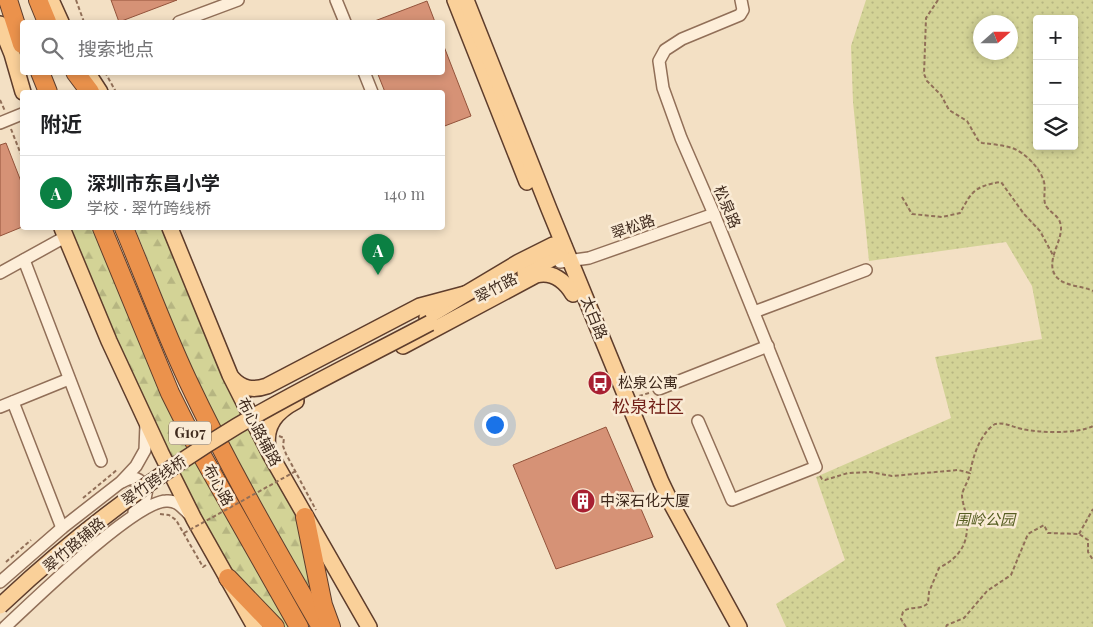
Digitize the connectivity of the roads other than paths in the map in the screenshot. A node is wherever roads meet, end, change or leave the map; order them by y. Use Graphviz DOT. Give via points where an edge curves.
graph roads {
  1 [pos="9,0"];
  2 [pos="38,0"];
  3 [pos="52,0"];
  4 [pos="238,0"];
  5 [pos="336,0"];
  6 [pos="455,0"];
  7 [pos="466,0"];
  8 [pos="741,0"];
  9 [pos="46,20"];
  10 [pos="60,20"];
  11 [pos="184,20"];
  12 [pos="344,20"];
  13 [pos="0,24"];
  14 [pos="20,25"];
  15 [pos="20,37"];
  16 [pos="32,75"];
  17 [pos="41,75"];
  18 [pos="67,75"];
  19 [pos="77,75"];
  20 [pos="89,75"];
  21 [pos="365,75"];
  22 [pos="22,90"];
  23 [pos="35,90"];
  24 [pos="47,90"];
  25 [pos="73,90"];
  26 [pos="88,90"];
  27 [pos="99,90"];
  28 [pos="371,90"];
  29 [pos="20,115"];
  30 [pos="6,122"];
  31 [pos="714,214"];
  32 [pos="103,230"];
  33 [pos="125,230"];
  34 [pos="171,230"];
  35 [pos="63,232"];
  36 [pos="561,254"];
  37 [pos="24,260"];
  38 [pos="866,270"];
  39 [pos="0,273"];
  40 [pos="465,294"];
  41 [pos="573,294"];
  42 [pos="754,312"];
  43 [pos="429,320"];
  44 [pos="452,320"];
  45 [pos="768,346"];
  46 [pos="230,375"];
  47 [pos="69,380"];
  48 [pos="266,386"];
  49 [pos="659,389"];
  50 [pos="13,402"];
  51 [pos="0,407"];
  52 [pos="284,407"];
  53 [pos="698,421"];
  54 [pos="146,422"];
  55 [pos="270,454"];
  56 [pos="101,461"];
  57 [pos="121,482"];
  58 [pos="311,512"];
  59 [pos="130,518"];
  60 [pos="191,523"];
  61 [pos="62,528"];
  62 [pos="228,578"];
  63 [pos="0,582"];
  64 [pos="0,599"];
  65 [pos="0,606"];
  66 [pos="5,627"];
  67 [pos="256,627"];
  68 [pos="275,627"];
  69 [pos="299,627"];
  70 [pos="321,627"];
  71 [pos="331,627"];
  72 [pos="369,627"];
  73 [pos="728,627"];
  74 [pos="739,627"];
  1 -- 14 [label="highway"];
  1 -- 15 [label="highway"];
  2 -- 9 [label="highway"];
  3 -- 10 [label="main road"];
  4 -- 11 [label="street"];
  5 -- 12 [label="street"];
  6 -- 36 [label="main road, 太白路"];
  7 -- 36 [label="main road, 太白路"];
  8 -- 31 [label="street, 松泉路" via="740,15 682,39 665,50 659,61 663,88"];
  13 -- 22 [label="main road"];
  16 -- 23 [label="highway"];
  17 -- 24 [label="highway"];
  18 -- 25 [label="highway"];
  19 -- 26 [label="highway"];
  20 -- 27 [label="main road"];
  21 -- 28 [label="street"];
  29 -- 30 [label="street"];
  31 -- 36 [label="street, 翠松路" via="589,258"];
  31 -- 42 [label="street, 松泉路"];
  32 -- 69 [label="highway, 布心路 / G107" via="170,393"];
  33 -- 70 [label="highway, 布心路 / G107" via="186,377 221,450"];
  34 -- 46 [label="main road, 布心路辅路"];
  35 -- 37 [label="street"];
  35 -- 54 [label="main road"];
  36 -- 40 [label="main road, 翠竹路"];
  36 -- 41 [label="main road, 太白路"];
  36 -- 43 [label="main road, 翠竹路"];
  36 -- 74 [label="main road, 太白路" via="672,505"];
  37 -- 39 [label="street"];
  37 -- 47 [label="street"];
  38 -- 42 [label="street"];
  40 -- 43 [label="main road, 翠竹路"];
  40 -- 48 [label="main road" via="420,306"];
  41 -- 44 [label="main road, 翠竹路" via="562,281 542,274"];
  41 -- 73 [label="main road, 太白路" via="662,504"];
  42 -- 45 [label="street, 松泉路"];
  43 -- 44 [label="main road, 翠竹路"];
  43 -- 64 [label="main road, 翠竹跨线桥" via="268,400 186,450 104,509"];
  43 -- 65 [label="main road, 翠竹跨线桥, bridge" via="258,414 182,461 86,531"];
  44 -- 52 [label="main road"];
  45 -- 49 [label="street"];
  45 -- 53 [label="street, 松泉路" via="816,467 732,500"];
  46 -- 48 [label="main road" via="245,388"];
  46 -- 55 [label="main road, 布心路辅路"];
  47 -- 50 [label="street"];
  47 -- 56 [label="street"];
  48 -- 52 [label="main road" via="261,394 266,406 274,410"];
  50 -- 51 [label="street"];
  50 -- 61 [label="street"];
  52 -- 55 [label="main road" via="270,428"];
  54 -- 57 [label="street, 翠竹路辅路" via="144,453"];
  54 -- 60 [label="main road"];
  55 -- 58 [label="main road, 布心路辅路"];
  57 -- 59 [label="street" via="137,479 147,490 145,500"];
  57 -- 61 [label="street, 翠竹路辅路"];
  58 -- 71 [label="highway" via="323,605"];
  58 -- 72 [label="main road, 布心路辅路"];
  59 -- 60 [label="street, 翠竹路辅路" via="165,500 176,502"];
  59 -- 66 [label="street, 翠竹路辅路" via="68,567"];
  60 -- 62 [label="main road"];
  61 -- 63 [label="street, 翠竹路辅路"];
  62 -- 67 [label="main road"];
  62 -- 68 [label="highway"];
}
